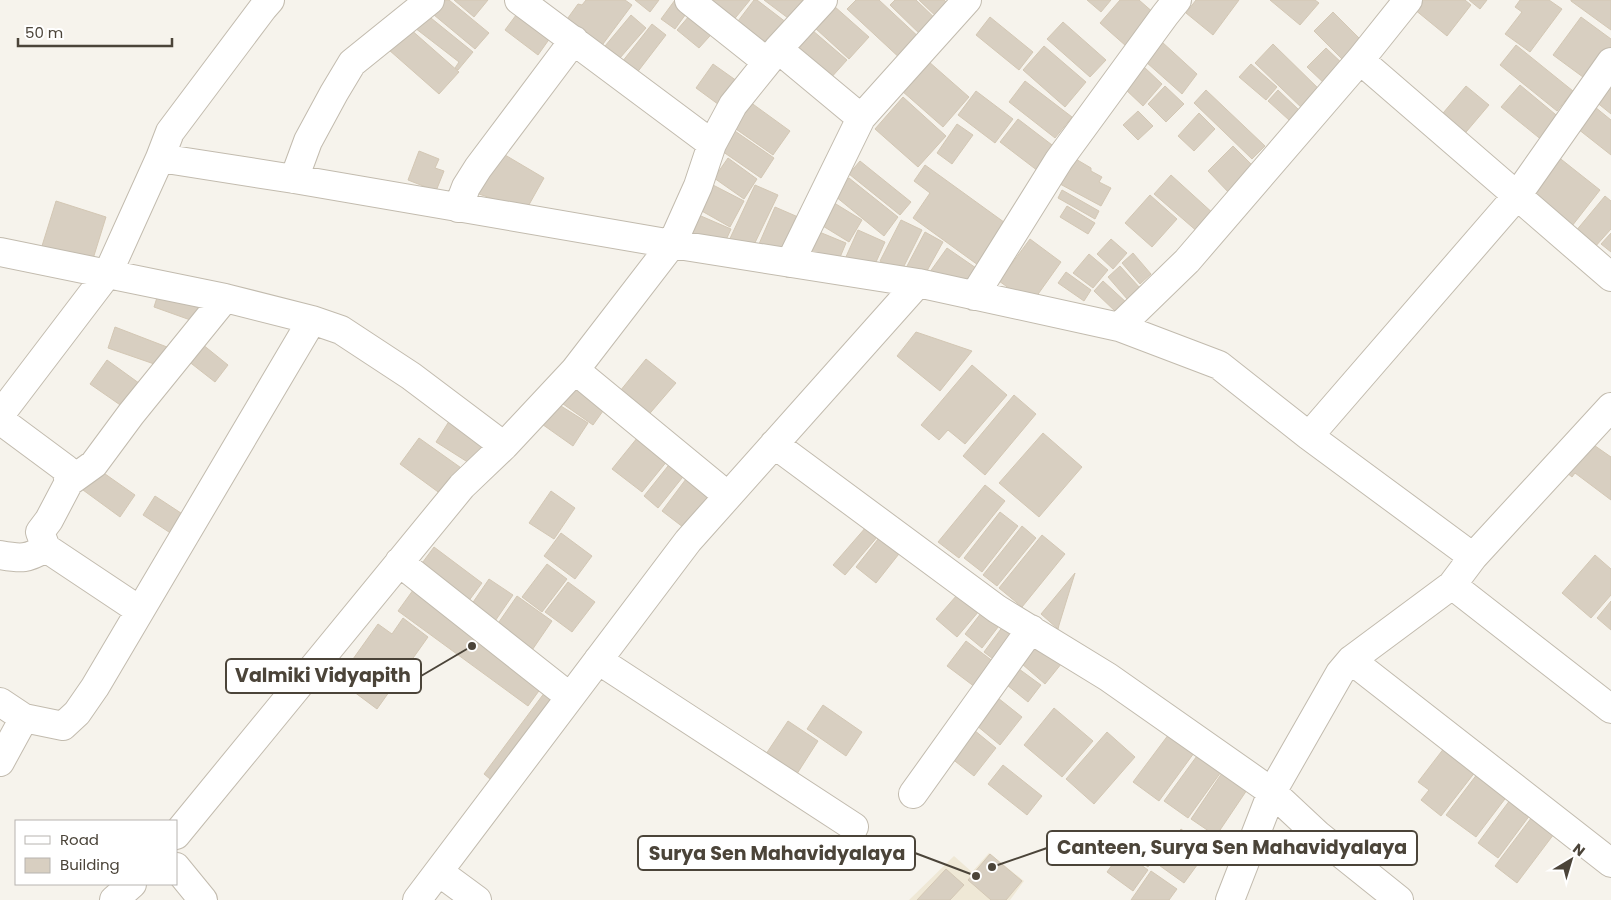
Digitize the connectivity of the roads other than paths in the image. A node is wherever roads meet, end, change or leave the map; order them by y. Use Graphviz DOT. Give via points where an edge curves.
graph roads {
  1 [pos="270,0"];
  2 [pos="430,0"];
  3 [pos="519,0"];
  4 [pos="689,0"];
  5 [pos="824,0"];
  6 [pos="968,0"];
  7 [pos="1177,0"];
  8 [pos="1408,0"];
  9 [pos="574,40"];
  10 [pos="772,55"];
  11 [pos="1360,60"];
  12 [pos="1611,62"];
  13 [pos="861,118"];
  14 [pos="712,144"];
  15 [pos="160,158"];
  16 [pos="294,179"];
  17 [pos="1516,197"];
  18 [pos="458,208"];
  19 [pos="672,244"];
  20 [pos="0,252"];
  21 [pos="790,263"];
  22 [pos="108,273"];
  23 [pos="1611,277"];
  24 [pos="918,283"];
  25 [pos="974,296"];
  26 [pos="225,298"];
  27 [pos="312,320"];
  28 [pos="1119,327"];
  29 [pos="575,370"];
  30 [pos="1611,407"];
  31 [pos="0,415"];
  32 [pos="0,420"];
  33 [pos="1309,436"];
  34 [pos="774,444"];
  35 [pos="504,446"];
  36 [pos="70,482"];
  37 [pos="728,496"];
  38 [pos="46,548"];
  39 [pos="0,555"];
  40 [pos="1473,557"];
  41 [pos="399,562"];
  42 [pos="1452,585"];
  43 [pos="139,610"];
  44 [pos="1030,629"];
  45 [pos="598,660"];
  46 [pos="1351,660"];
  47 [pos="570,697"];
  48 [pos="0,702"];
  49 [pos="1611,709"];
  50 [pos="24,718"];
  51 [pos="0,762"];
  52 [pos="1272,792"];
  53 [pos="913,794"];
  54 [pos="854,828"];
  55 [pos="178,833"];
  56 [pos="1611,863"];
  57 [pos="178,869"];
  58 [pos="439,872"];
  59 [pos="131,885"];
  60 [pos="114,900"];
  61 [pos="203,900"];
  62 [pos="417,900"];
  63 [pos="477,900"];
  64 [pos="1230,900"];
  65 [pos="1399,900"];
  1 -- 15 [label="street" via="170,132"];
  2 -- 16 [label="street" via="352,63 308,141"];
  3 -- 9 [label="street"];
  4 -- 10 [label="street"];
  5 -- 10 [label="street"];
  6 -- 13 [label="street"];
  7 -- 25 [label="street" via="1059,160"];
  8 -- 11 [label="street"];
  9 -- 14 [label="street"];
  9 -- 18 [label="street" via="478,168"];
  10 -- 13 [label="street"];
  10 -- 14 [label="street" via="733,105"];
  11 -- 17 [label="street"];
  11 -- 28 [label="street" via="1187,261"];
  12 -- 17 [label="street"];
  13 -- 21 [label="street"];
  14 -- 19 [label="street" via="698,186"];
  15 -- 16 [label="street"];
  15 -- 22 [label="street"];
  16 -- 18 [label="street"];
  17 -- 23 [label="street"];
  17 -- 33 [label="street"];
  18 -- 19 [label="street"];
  19 -- 21 [label="street"];
  19 -- 29 [label="street"];
  20 -- 22 [label="street"];
  21 -- 24 [label="street"];
  22 -- 26 [label="street"];
  22 -- 31 [label="street"];
  24 -- 25 [label="street"];
  24 -- 34 [label="street"];
  25 -- 28 [label="street"];
  26 -- 27 [label="street"];
  26 -- 36 [label="street" via="94,464"];
  27 -- 35 [label="street" via="341,330 387,358"];
  27 -- 43 [label="street"];
  28 -- 33 [label="street" via="1218,365"];
  29 -- 35 [label="street"];
  29 -- 37 [label="street"];
  30 -- 40 [label="street"];
  32 -- 36 [label="street" via="66,468"];
  33 -- 40 [label="street"];
  34 -- 37 [label="street"];
  34 -- 44 [label="street" via="997,609"];
  35 -- 41 [label="street" via="462,486"];
  36 -- 38 [label="street" via="40,532"];
  37 -- 45 [label="street" via="688,541"];
  38 -- 39 [label="street" via="31,557"];
  38 -- 43 [label="street"];
  40 -- 42 [label="street"];
  41 -- 47 [label="street"];
  41 -- 55 [label="street"];
  42 -- 46 [label="street"];
  42 -- 49 [label="street"];
  43 -- 50 [label="street" via="77,713 63,726"];
  44 -- 52 [label="street" via="1108,677"];
  44 -- 53 [label="street"];
  45 -- 47 [label="street"];
  45 -- 54 [label="street"];
  46 -- 52 [label="street" via="1340,673"];
  46 -- 56 [label="street"];
  47 -- 58 [label="street"];
  48 -- 50 [label="street"];
  50 -- 51 [label="street"];
  52 -- 64 [label="street"];
  52 -- 65 [label="street" via="1318,835"];
  57 -- 61 [label="street"];
  58 -- 62 [label="street"];
  58 -- 63 [label="street"];
  59 -- 60 [label="street"];
}
